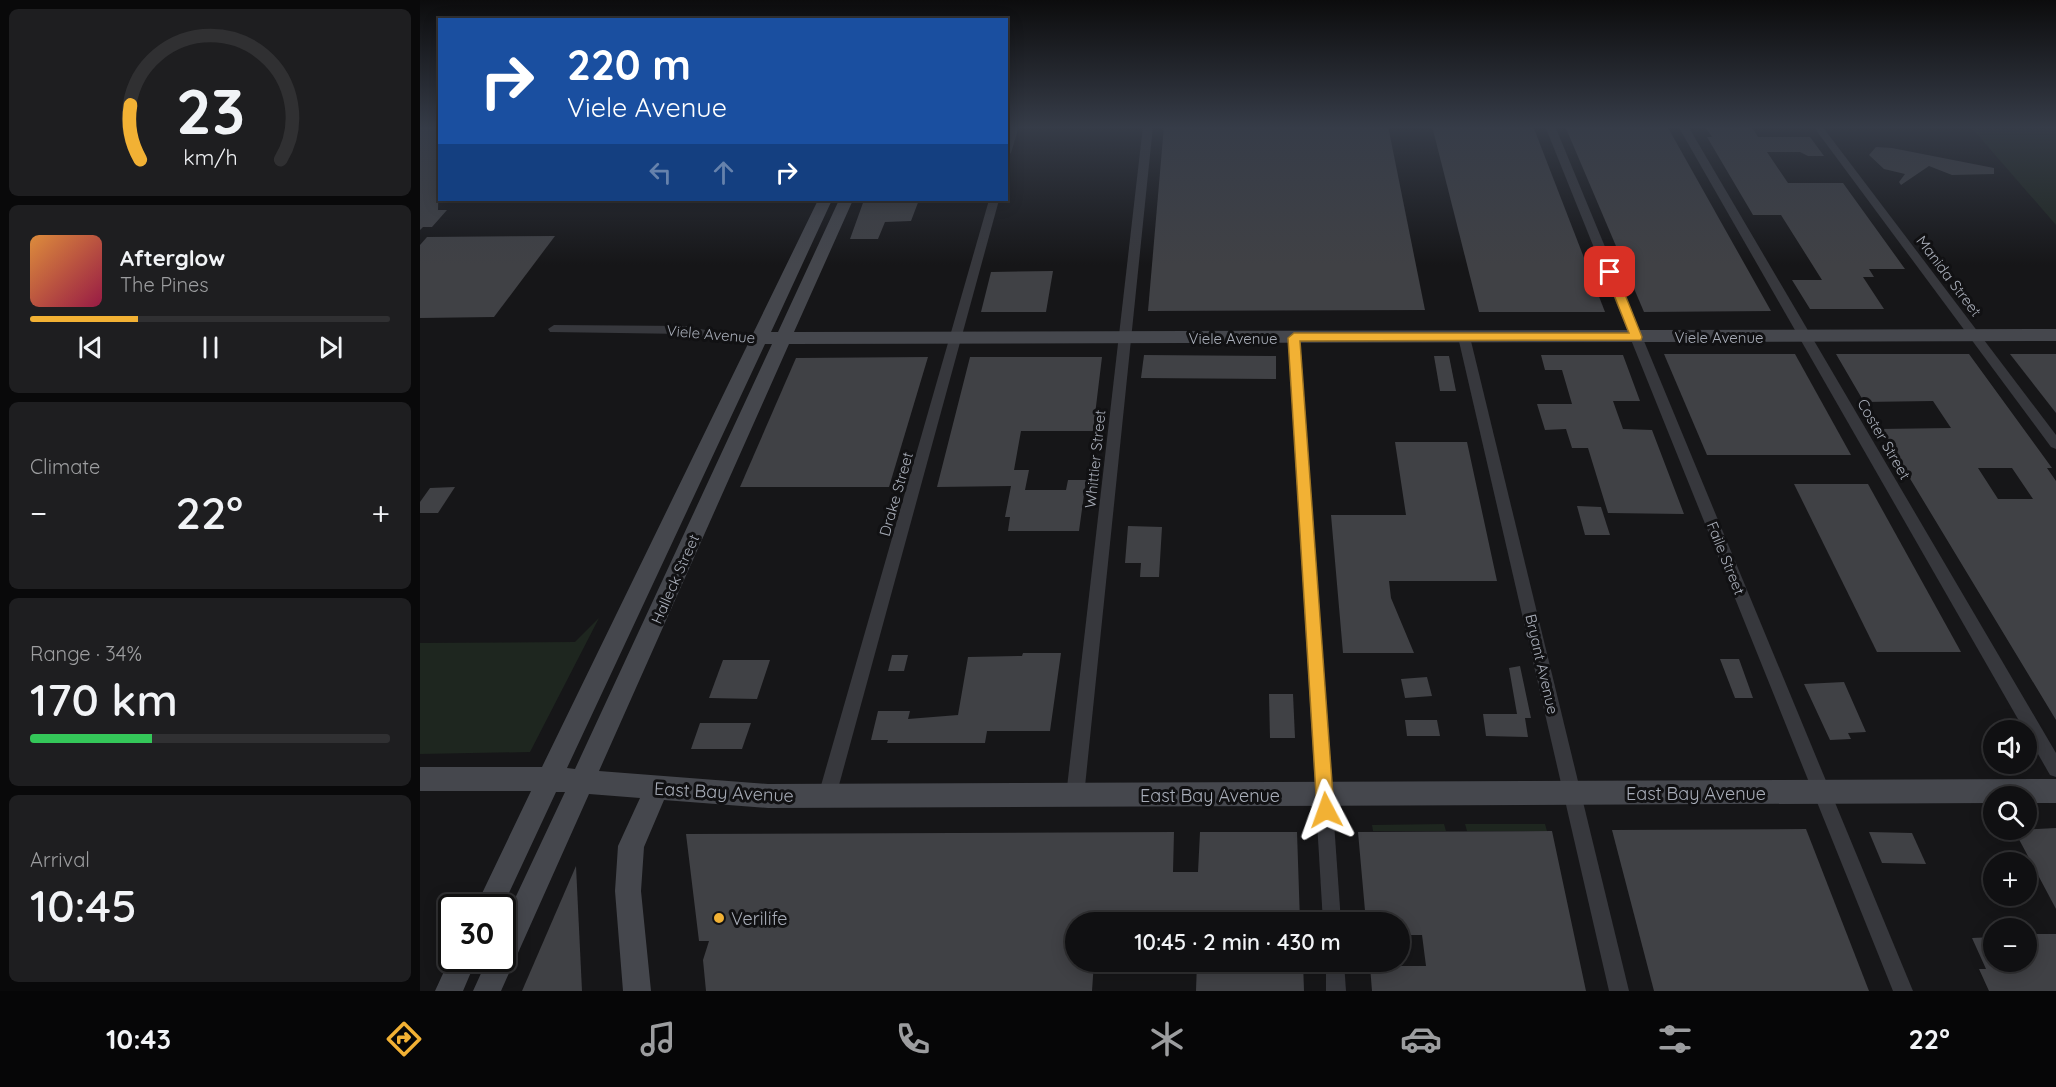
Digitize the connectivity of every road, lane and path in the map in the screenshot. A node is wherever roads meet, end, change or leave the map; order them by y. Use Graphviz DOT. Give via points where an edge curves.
graph roads {
  1 [pos="1143,172"];
  2 [pos="1569,172"];
  3 [pos="1710,172"];
  4 [pos="1852,172"];
  5 [pos="825,201"];
  6 [pos="846,201"];
  7 [pos="994,201"];
  8 [pos="554,330"];
  9 [pos="2056,335"];
  10 [pos="1806,336"];
  11 [pos="1975,336"];
  12 [pos="1464,337"];
  13 [pos="1636,337"];
  14 [pos="759,338"];
  15 [pos="784,338"];
  16 [pos="1125,338"];
  17 [pos="1294,338"];
  18 [pos="956,339"];
  19 [pos="2056,444"];
  20 [pos="2056,769"];
  21 [pos="420,779"];
  22 [pos="548,779"];
  23 [pos="580,783"];
  24 [pos="657,788"];
  25 [pos="2056,791"];
  26 [pos="1572,793"];
  27 [pos="1822,793"];
  28 [pos="1325,795"];
  29 [pos="827,796"];
  30 [pos="1075,796"];
  31 [pos="495,894"];
  32 [pos="1331,912"];
  33 [pos="516,927"];
  34 [pos="458,972"];
  35 [pos="496,972"];
  36 [pos="1335,972"];
  37 [pos="449,991"];
  38 [pos="487,991"];
  39 [pos="637,991"];
  40 [pos="1336,991"];
  41 [pos="1619,991"];
  42 [pos="1903,991"];
  1 -- 16 [label="street, Whittier Street"];
  2 -- 13 [label="street, Faile Street"];
  3 -- 10 [label="street, Coster Street"];
  4 -- 11 [label="street, Manida Street"];
  5 -- 14 [label="main road, Halleck Street"];
  6 -- 15 [label="main road, Halleck Street"];
  7 -- 18 [label="street, Drake Street"];
  8 -- 14 [label="street, Viele Avenue" via="686,330 720,337"];
  9 -- 11 [label="main road, Viele Avenue"];
  10 -- 11 [label="main road, Viele Avenue"];
  10 -- 13 [label="main road, Viele Avenue"];
  10 -- 20 [label="street, Coster Street"];
  11 -- 19 [label="street, Manida Street"];
  12 -- 13 [label="main road, Viele Avenue"];
  12 -- 17 [label="main road, Viele Avenue"];
  12 -- 26 [label="street, Bryant Avenue"];
  13 -- 27 [label="street, Faile Street"];
  14 -- 15 [label="main road, Viele Avenue"];
  14 -- 22 [label="main road, Halleck Street"];
  15 -- 18 [label="main road, Viele Avenue"];
  15 -- 23 [label="main road, Halleck Street"];
  16 -- 17 [label="main road, Viele Avenue"];
  16 -- 18 [label="main road, Viele Avenue"];
  16 -- 30 [label="street, Whittier Street"];
  17 -- 28 [label="street"];
  18 -- 29 [label="street, Drake Street"];
  21 -- 22 [label="main road, East Bay Avenue"];
  22 -- 23 [label="main road, East Bay Avenue"];
  22 -- 31 [label="main road, Halleck Street"];
  23 -- 24 [label="main road, East Bay Avenue"];
  23 -- 33 [label="main road, Halleck Street"];
  24 -- 29 [label="main road, East Bay Avenue"];
  24 -- 39 [label="main road" via="631,846 628,891"];
  25 -- 27 [label="main road, East Bay Avenue"];
  26 -- 27 [label="main road, East Bay Avenue"];
  26 -- 28 [label="main road, East Bay Avenue"];
  26 -- 41 [label="street, Bryant Avenue"];
  27 -- 42 [label="street, Faile Street"];
  28 -- 30 [label="main road, East Bay Avenue"];
  28 -- 32 [label="street"];
  29 -- 30 [label="main road, East Bay Avenue"];
  34 -- 37 [label="main road"];
  35 -- 38 [label="main road, Halleck Street"];
  36 -- 40 [label="street"];
}
